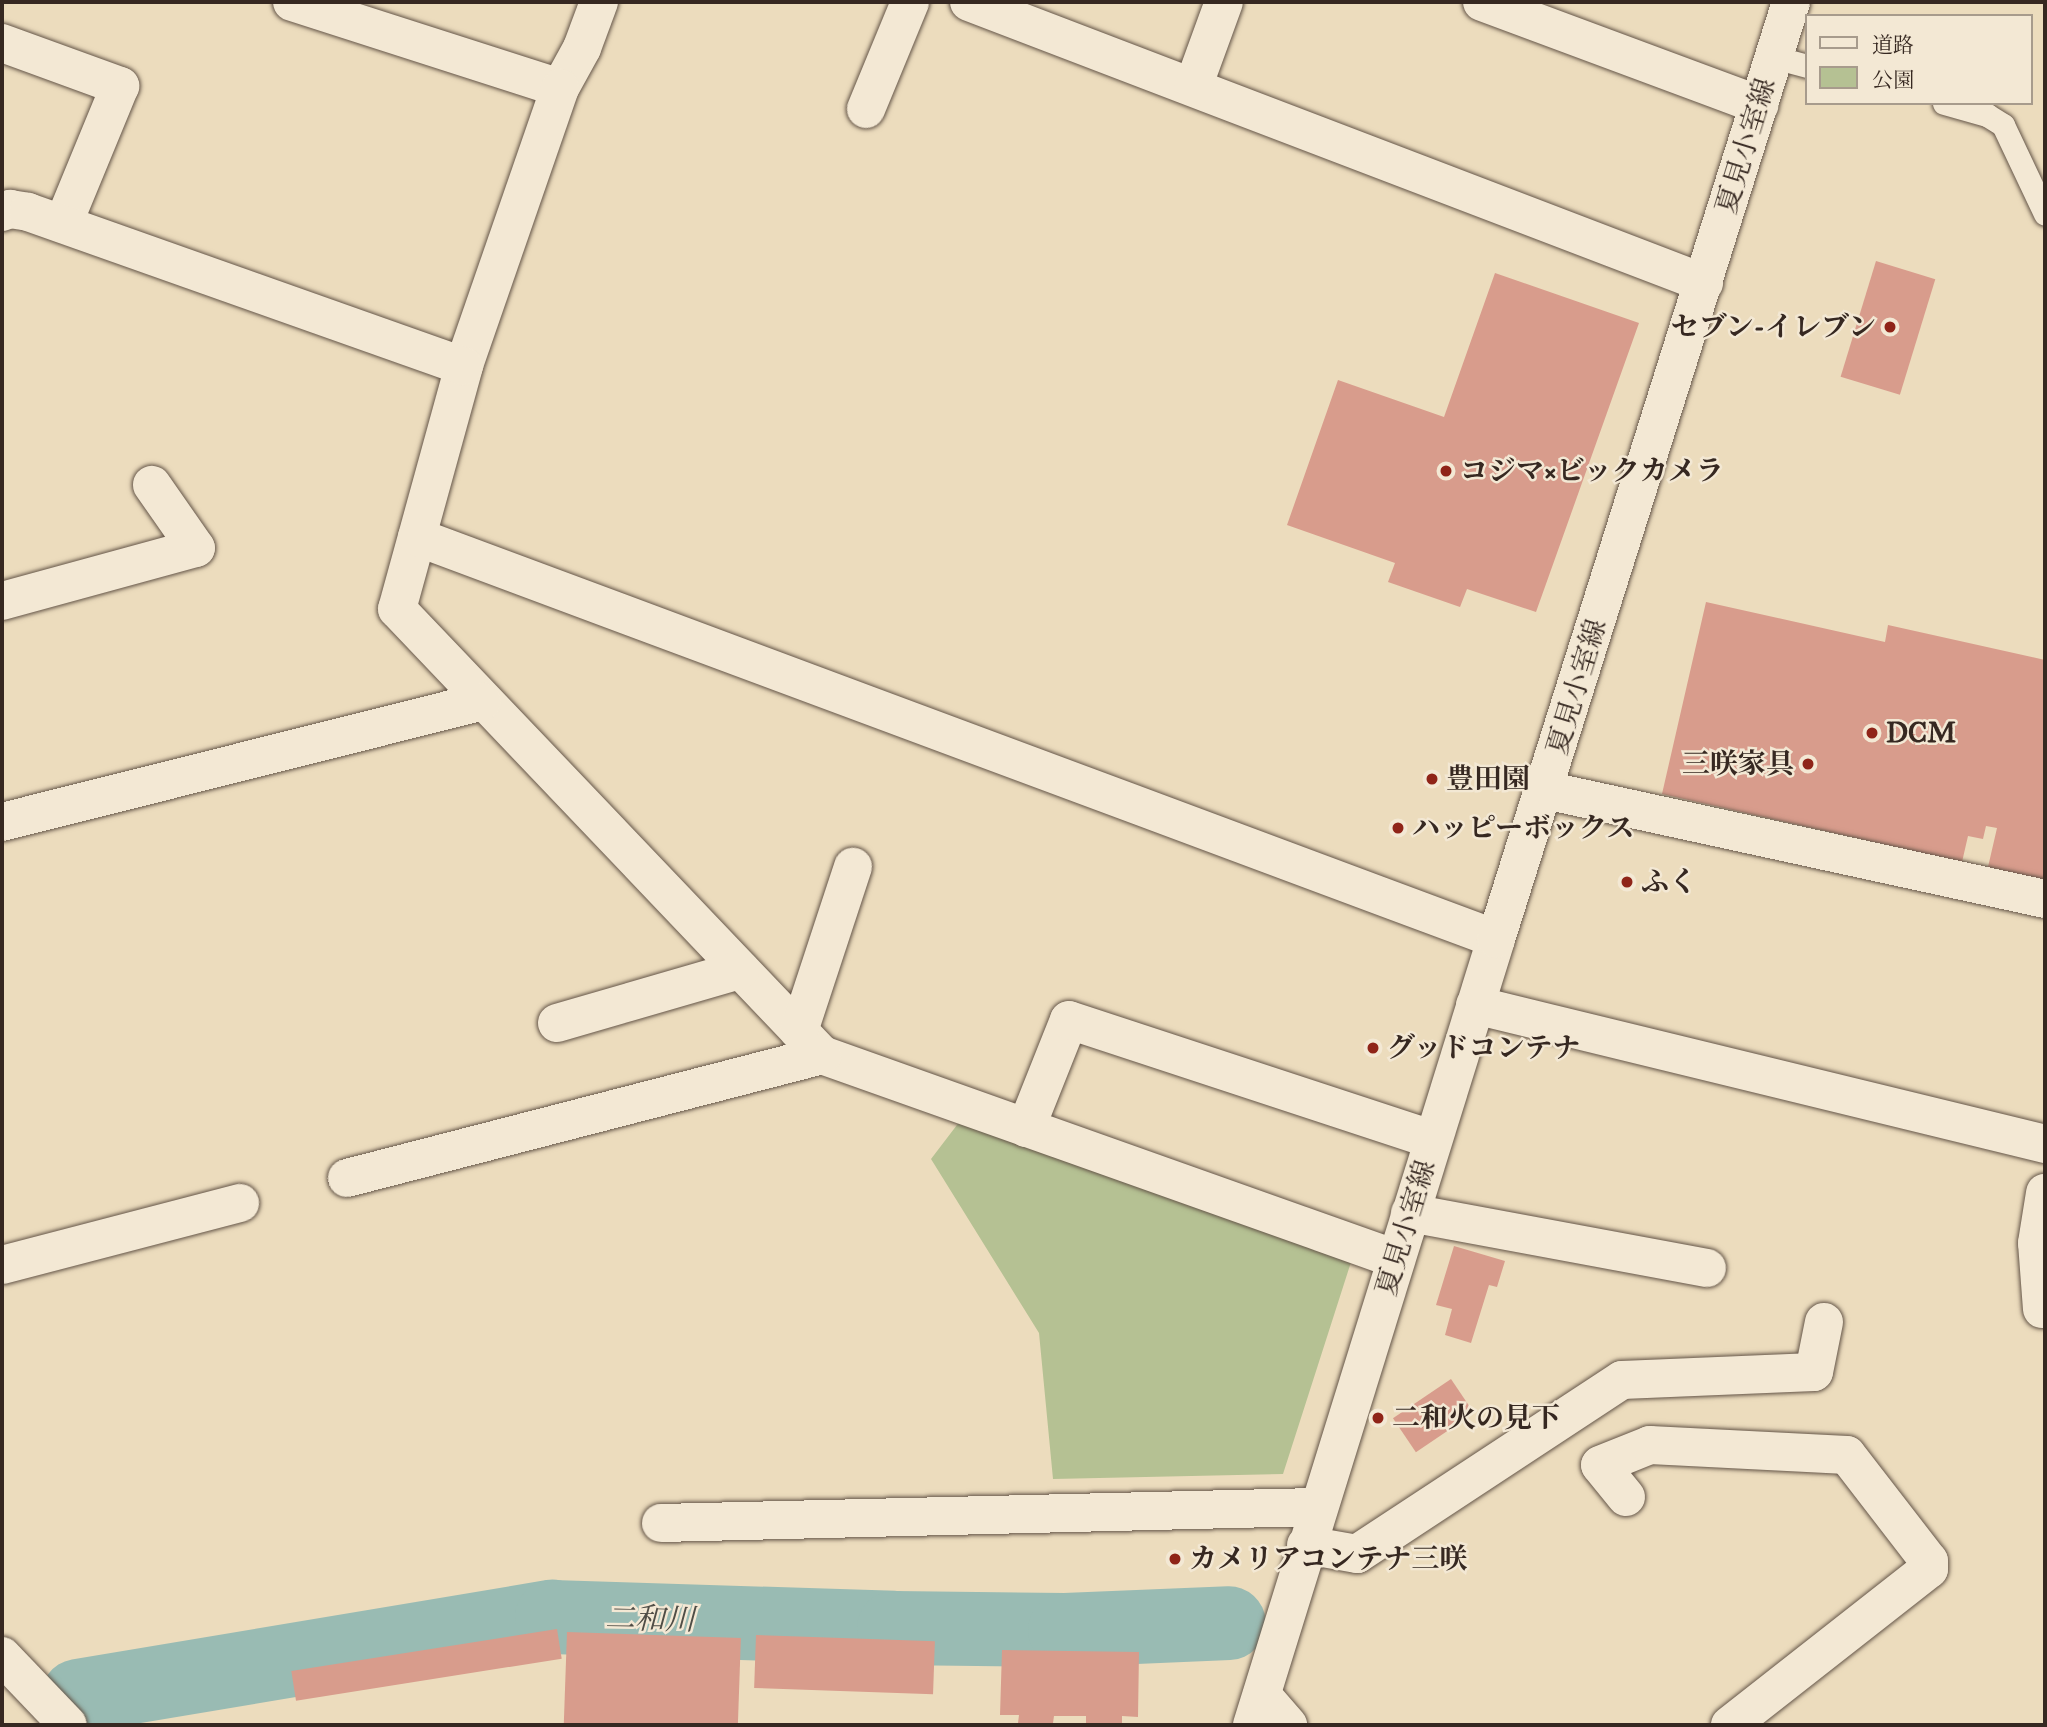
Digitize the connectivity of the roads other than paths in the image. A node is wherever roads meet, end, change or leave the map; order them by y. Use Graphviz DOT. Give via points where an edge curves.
graph roads {
  1 [pos="292,2"];
  2 [pos="599,2"];
  3 [pos="910,2"];
  4 [pos="969,2"];
  5 [pos="1224,2"];
  6 [pos="1482,2"];
  7 [pos="1791,2"];
  8 [pos="2,43"];
  9 [pos="1791,61"];
  10 [pos="1193,87"];
  11 [pos="560,88"];
  12 [pos="1759,105"];
  13 [pos="1951,105"];
  14 [pos="866,109"];
  15 [pos="2,212"];
  16 [pos="2045,214"];
  17 [pos="63,225"];
  18 [pos="1704,283"];
  19 [pos="464,366"];
  20 [pos="152,485"];
  21 [pos="417,537"];
  22 [pos="2,601"];
  23 [pos="482,701"];
  24 [pos="1545,790"];
  25 [pos="2,822"];
  26 [pos="853,867"];
  27 [pos="2045,899"];
  28 [pos="1496,939"];
  29 [pos="740,970"];
  30 [pos="1475,1004"];
  31 [pos="557,1023"];
  32 [pos="811,1043"];
  33 [pos="1026,1128"];
  34 [pos="1433,1140"];
  35 [pos="2045,1144"];
  36 [pos="347,1178"];
  37 [pos="2045,1193"];
  38 [pos="240,1203"];
  39 [pos="1410,1213"];
  40 [pos="1396,1259"];
  41 [pos="2,1265"];
  42 [pos="1707,1268"];
  43 [pos="2042,1308"];
  44 [pos="1824,1322"];
  45 [pos="1626,1497"];
  46 [pos="1318,1507"];
  47 [pos="661,1522"];
  48 [pos="1306,1545"];
  49 [pos="2,1656"];
  50 [pos="1257,1710"];
  51 [pos="68,1725"];
  52 [pos="1287,1725"];
  53 [pos="1730,1725"];
  1 -- 11 [label="street"];
  2 -- 11 [label="street" via="582,48"];
  3 -- 14 [label="street"];
  4 -- 10 [label="street"];
  5 -- 10 [label="street"];
  6 -- 12 [label="street"];
  7 -- 9 [label="street, 夏見小室線"];
  8 -- 17 [label="street" via="120,86"];
  9 -- 12 [label="street, 夏見小室線"];
  10 -- 18 [label="street"];
  11 -- 19 [label="street"];
  12 -- 18 [label="street, 夏見小室線"];
  13 -- 16 [label="lane" via="1987,115 2003,125"];
  15 -- 17 [label="street" via="28,212"];
  17 -- 19 [label="street"];
  18 -- 24 [label="street, 夏見小室線"];
  19 -- 21 [label="street"];
  20 -- 22 [label="street" via="196,548"];
  21 -- 23 [label="street" via="397,609"];
  21 -- 28 [label="street"];
  23 -- 25 [label="street"];
  23 -- 29 [label="street"];
  24 -- 27 [label="street"];
  24 -- 28 [label="street, 夏見小室線"];
  26 -- 32 [label="street"];
  28 -- 30 [label="street, 夏見小室線"];
  29 -- 31 [label="street"];
  29 -- 32 [label="street"];
  30 -- 34 [label="street, 夏見小室線"];
  30 -- 35 [label="street"];
  32 -- 33 [label="street"];
  32 -- 36 [label="street"];
  33 -- 34 [label="street" via="1069,1020"];
  33 -- 40 [label="street"];
  34 -- 39 [label="street, 夏見小室線"];
  37 -- 43 [label="street" via="2037,1243"];
  38 -- 41 [label="street"];
  39 -- 40 [label="street, 夏見小室線"];
  39 -- 42 [label="street"];
  40 -- 46 [label="street, 夏見小室線"];
  44 -- 48 [label="street" via="1814,1372 1622,1380 1357,1554"];
  45 -- 53 [label="street" via="1600,1465 1650,1445 1847,1455 1929,1561 1929,1569"];
  46 -- 47 [label="street"];
  46 -- 48 [label="street, 夏見小室線"];
  48 -- 50 [label="street, 夏見小室線"];
  49 -- 51 [label="street"];
  50 -- 52 [label="street, 夏見小室線"];
}
